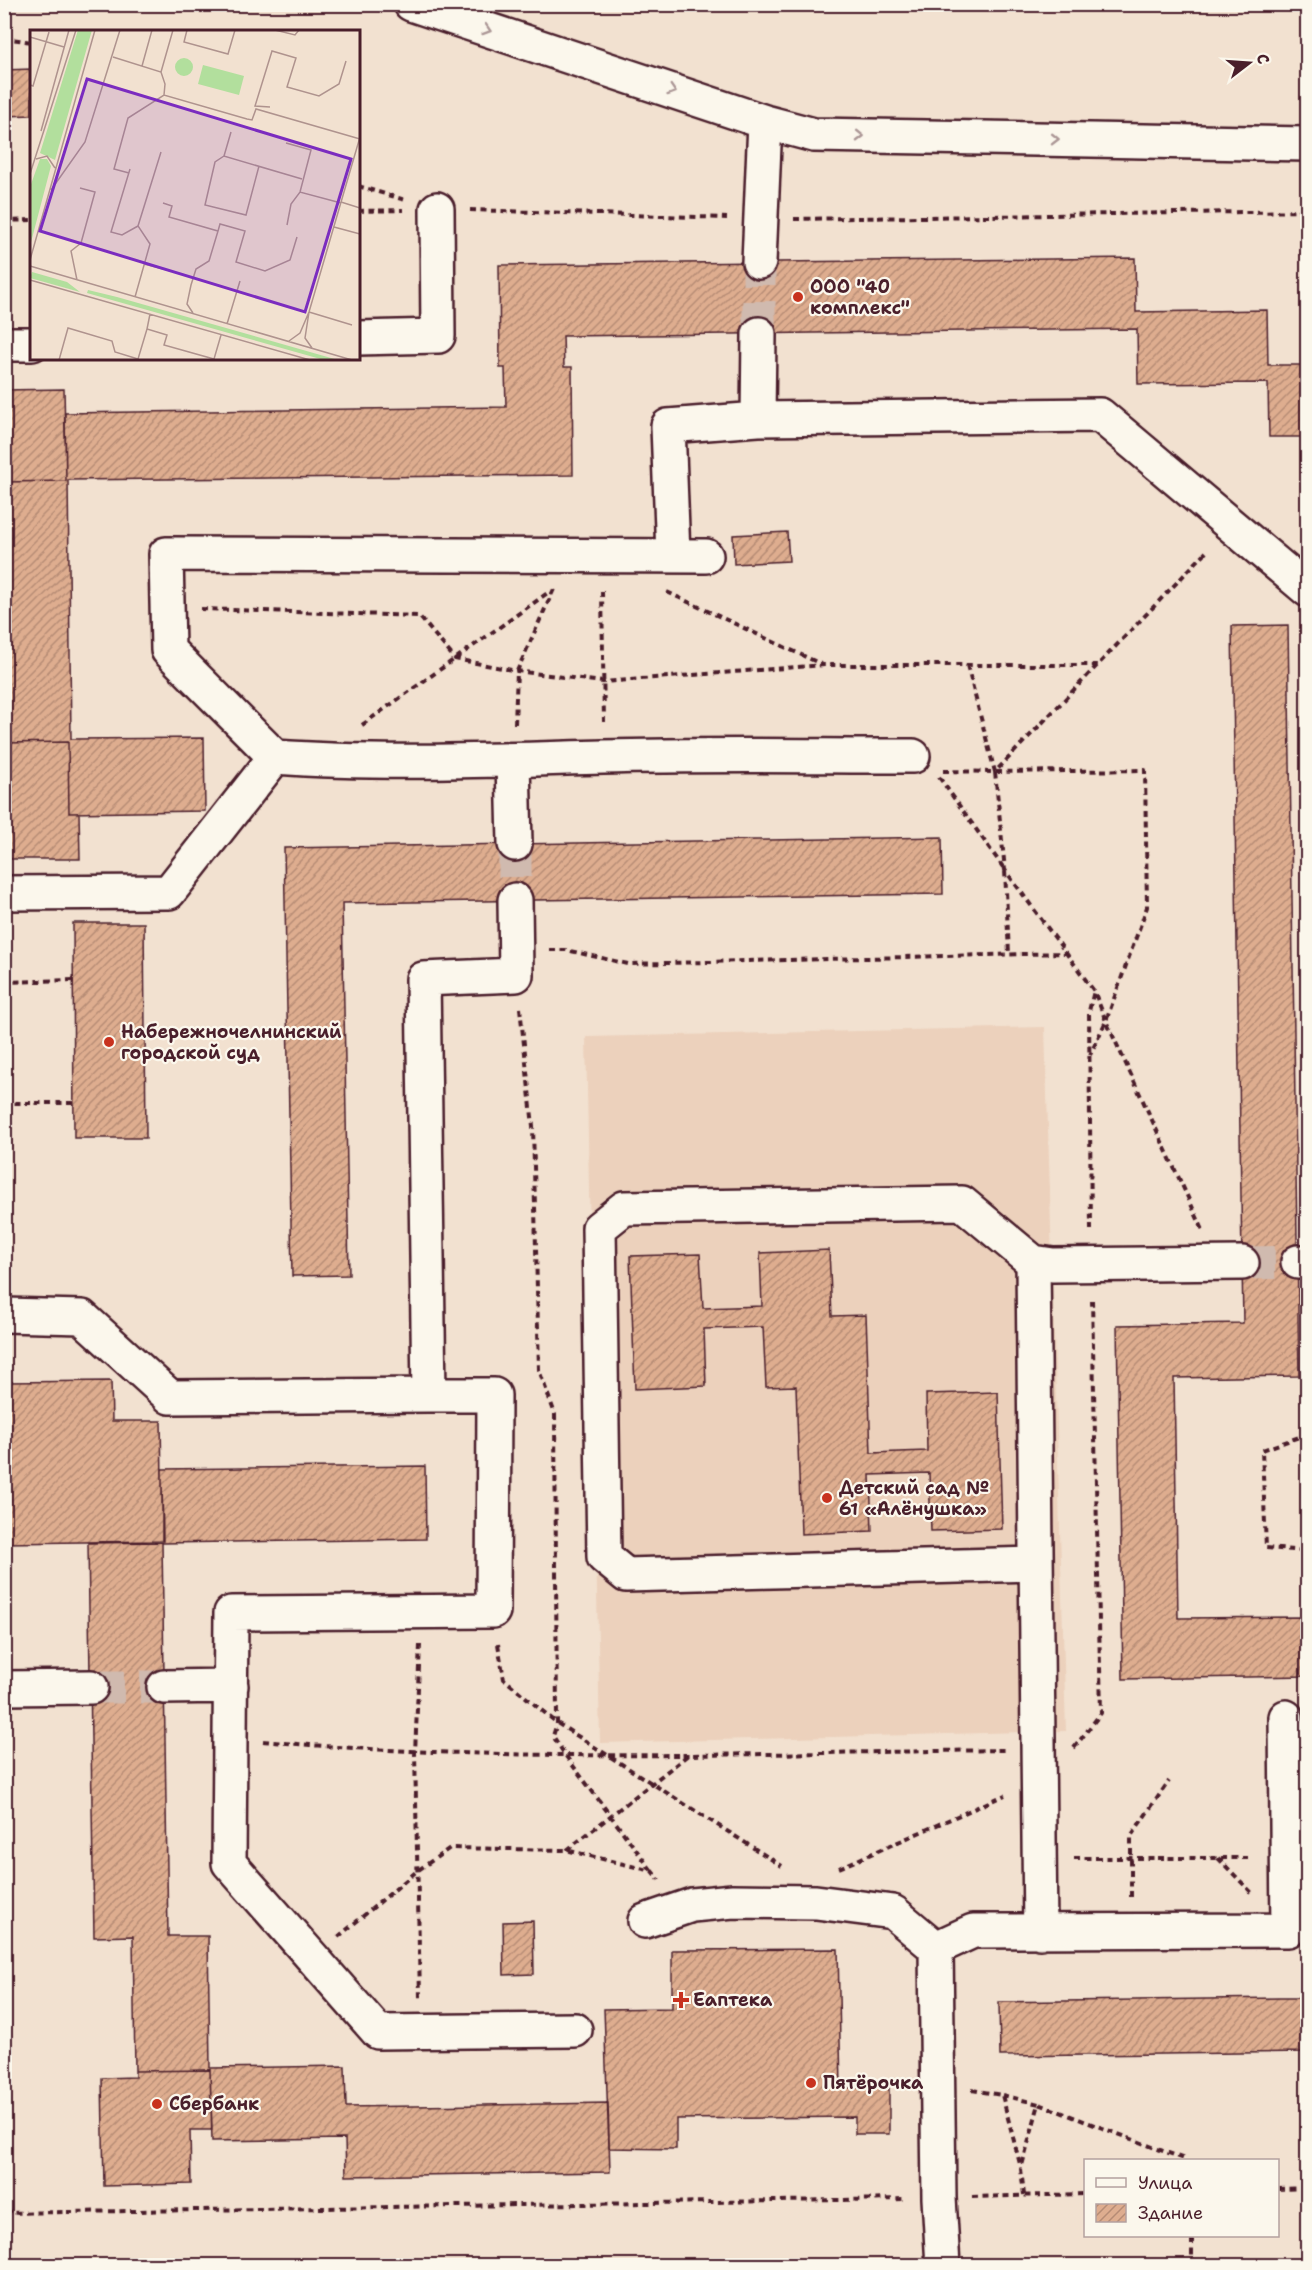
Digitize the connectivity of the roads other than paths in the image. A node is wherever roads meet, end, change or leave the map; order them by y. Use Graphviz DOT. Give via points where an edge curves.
graph roads {
  1 [pos="411,4"];
  2 [pos="765,122"];
  3 [pos="1308,144"];
  4 [pos="437,209"];
  5 [pos="759,262"];
  6 [pos="759,334"];
  7 [pos="360,338"];
  8 [pos="4,344"];
  9 [pos="30,344"];
  10 [pos="758,419"];
  11 [pos="673,555"];
  12 [pos="706,556"];
  13 [pos="1308,590"];
  14 [pos="913,756"];
  15 [pos="275,757"];
  16 [pos="513,761"];
  17 [pos="515,844"];
  18 [pos="4,893"];
  19 [pos="515,900"];
  20 [pos="1033,1262"];
  21 [pos="1230,1263"];
  22 [pos="4,1315"];
  23 [pos="429,1395"];
  24 [pos="1036,1564"];
  25 [pos="231,1686"];
  26 [pos="164,1687"];
  27 [pos="4,1688"];
  28 [pos="91,1688"];
  29 [pos="1286,1717"];
  30 [pos="1294,1854"];
  31 [pos="645,1921"];
  32 [pos="1040,1932"];
  33 [pos="936,1948"];
  34 [pos="575,2030"];
  35 [pos="943,2265"];
  1 -- 2 [label="street, one-way"];
  2 -- 3 [label="street, one-way" via="814,135"];
  2 -- 5 [label="street"];
  4 -- 7 [label="street" via="438,336"];
  6 -- 10 [label="street"];
  8 -- 9 [label="street"];
  10 -- 11 [label="street" via="668,426"];
  10 -- 13 [label="street" via="1100,414"];
  11 -- 12 [label="street"];
  11 -- 15 [label="street" via="166,554 168,650"];
  14 -- 16 [label="street"];
  15 -- 16 [label="street"];
  15 -- 18 [label="street" via="169,892"];
  16 -- 17 [label="street"];
  19 -- 23 [label="street" via="516,962 423,979"];
  20 -- 21 [label="street"];
  20 -- 24 [label="street"];
  20 -- 24 [label="street" via="962,1203 624,1208 599,1228 604,1557 626,1575"];
  22 -- 23 [label="street" via="82,1317 170,1397"];
  23 -- 25 [label="street" via="494,1395 494,1611 231,1613"];
  24 -- 32 [label="street"];
  25 -- 26 [label="street"];
  25 -- 34 [label="street" via="229,1863 378,2032"];
  27 -- 28 [label="street"];
  29 -- 30 [label="street"];
  30 -- 32 [label="street" via="1288,1930"];
  31 -- 33 [label="street" via="692,1905 812,1892 893,1912"];
  32 -- 33 [label="street" via="973,1931"];
  33 -- 35 [label="street"];
}
